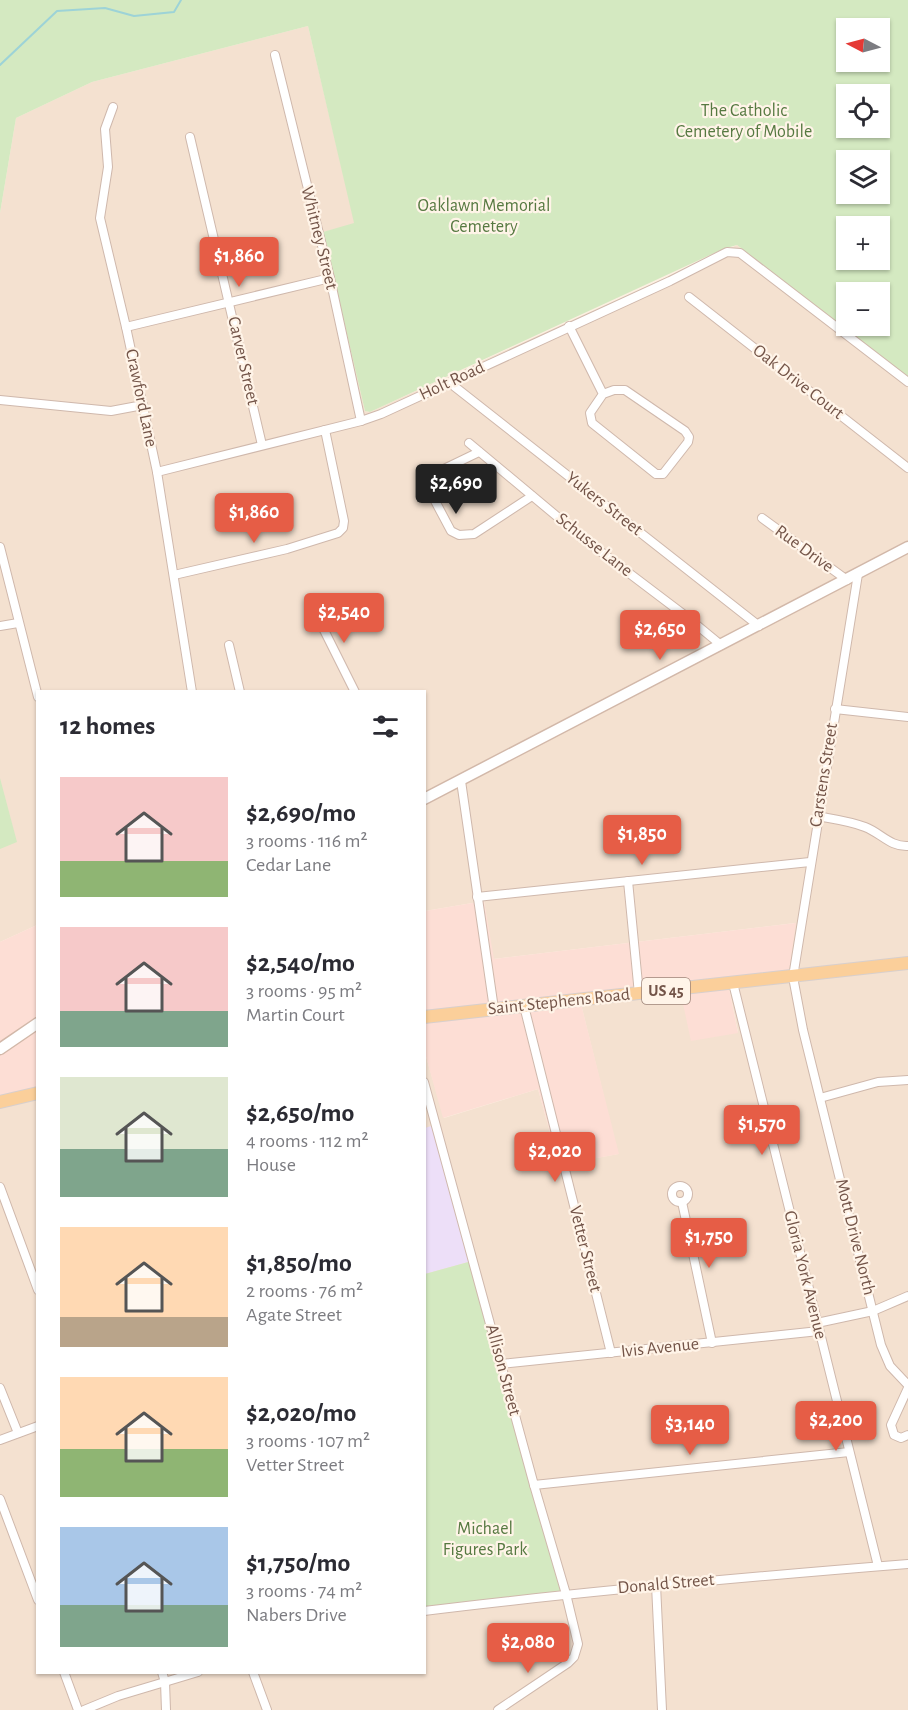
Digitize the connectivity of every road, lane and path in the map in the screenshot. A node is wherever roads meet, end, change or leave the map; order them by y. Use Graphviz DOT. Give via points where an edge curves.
graph roads {
  1 [pos="275,55"];
  2 [pos="112,107"];
  3 [pos="189,136"];
  4 [pos="330,278"];
  5 [pos="689,297"];
  6 [pos="229,302"];
  7 [pos="569,326"];
  8 [pos="126,327"];
  9 [pos="908,382"];
  10 [pos="450,383"];
  11 [pos="603,394"];
  12 [pos="0,400"];
  13 [pos="143,405"];
  14 [pos="361,421"];
  15 [pos="325,430"];
  16 [pos="469,443"];
  17 [pos="262,445"];
  18 [pos="479,452"];
  19 [pos="908,468"];
  20 [pos="157,472"];
  21 [pos="532,496"];
  22 [pos="762,518"];
  23 [pos="0,547"];
  24 [pos="908,547"];
  25 [pos="174,574"];
  26 [pos="858,574"];
  27 [pos="847,580"];
  28 [pos="312,606"];
  29 [pos="18,623"];
  30 [pos="0,626"];
  31 [pos="759,626"];
  32 [pos="229,645"];
  33 [pos="721,645"];
  34 [pos="36,690"];
  35 [pos="192,690"];
  36 [pos="240,690"];
  37 [pos="354,690"];
  38 [pos="835,709"];
  39 [pos="908,717"];
  40 [pos="461,781"];
  41 [pos="426,798"];
  42 [pos="818,816"];
  43 [pos="908,846"];
  44 [pos="810,862"];
  45 [pos="628,881"];
  46 [pos="477,897"];
  47 [pos="908,963"];
  48 [pos="793,976"];
  49 [pos="733,983"];
  50 [pos="639,994"];
  51 [pos="524,1006"];
  52 [pos="494,1009"];
  53 [pos="426,1017"];
  54 [pos="36,1024"];
  55 [pos="0,1049"];
  56 [pos="908,1080"];
  57 [pos="426,1089"];
  58 [pos="36,1093"];
  59 [pos="820,1098"];
  60 [pos="0,1102"];
  61 [pos="0,1187"];
  62 [pos="682,1202"];
  63 [pos="36,1285"];
  64 [pos="908,1296"];
  65 [pos="873,1311"];
  66 [pos="818,1327"];
  67 [pos="712,1342"];
  68 [pos="611,1353"];
  69 [pos="501,1364"];
  70 [pos="908,1386"];
  71 [pos="0,1388"];
  72 [pos="36,1427"];
  73 [pos="18,1433"];
  74 [pos="908,1435"];
  75 [pos="0,1440"];
  76 [pos="849,1452"];
  77 [pos="534,1485"];
  78 [pos="0,1499"];
  79 [pos="908,1564"];
  80 [pos="878,1566"];
  81 [pos="656,1585"];
  82 [pos="566,1594"];
  83 [pos="36,1595"];
  84 [pos="426,1611"];
  85 [pos="65,1674"];
  86 [pos="163,1674"];
  87 [pos="191,1674"];
  88 [pos="254,1674"];
  89 [pos="165,1682"];
  90 [pos="78,1710"];
  91 [pos="84,1710"];
  92 [pos="166,1710"];
  93 [pos="267,1710"];
  94 [pos="498,1710"];
  95 [pos="662,1710"];
  1 -- 4 [label="street, Whitney Street"];
  2 -- 8 [label="street, Crawford Lane" via="105,129 108,167 100,218"];
  3 -- 6 [label="street, Carver Street"];
  4 -- 6 [label="street"];
  4 -- 14 [label="street, Whitney Street"];
  5 -- 19 [label="street, Oak Drive Court"];
  6 -- 8 [label="street"];
  6 -- 17 [label="street, Carver Street"];
  7 -- 9 [label="street, Holt Road" via="734,251"];
  7 -- 10 [label="street, Holt Road"];
  7 -- 11 [label="street"];
  8 -- 13 [label="street, Crawford Lane"];
  10 -- 14 [label="street, Holt Road"];
  10 -- 31 [label="street, Yukers Street"];
  11 -- 11 [label="street" via="625,390 685,431 688,442 663,474 656,474 592,423 590,412"];
  12 -- 13 [label="street" via="111,411"];
  13 -- 20 [label="street, Crawford Lane"];
  14 -- 15 [label="street, Holt Road"];
  15 -- 17 [label="street, Holt Road"];
  15 -- 25 [label="street" via="344,522 338,533 287,549"];
  16 -- 18 [label="street, Schusse Lane"];
  17 -- 20 [label="street, Holt Road"];
  18 -- 21 [label="street, Schusse Lane"];
  18 -- 21 [label="street" via="425,478 451,531 474,534"];
  20 -- 25 [label="street, Crawford Lane"];
  21 -- 33 [label="street, Schusse Lane"];
  22 -- 27 [label="street, Rue Drive"];
  23 -- 29 [label="street"];
  24 -- 26 [label="main road"];
  25 -- 35 [label="street, Crawford Lane"];
  26 -- 27 [label="main road"];
  26 -- 38 [label="street, Carstens Street"];
  27 -- 31 [label="main road"];
  28 -- 37 [label="street"];
  29 -- 30 [label="street"];
  29 -- 34 [label="street"];
  31 -- 33 [label="main road"];
  32 -- 36 [label="street"];
  33 -- 40 [label="main road"];
  38 -- 39 [label="street"];
  38 -- 42 [label="street, Carstens Street"];
  40 -- 41 [label="main road"];
  40 -- 46 [label="street"];
  42 -- 43 [label="street" via="865,827 891,844"];
  42 -- 44 [label="street, Carstens Street"];
  44 -- 45 [label="street"];
  44 -- 48 [label="street, Carstens Street"];
  45 -- 46 [label="street"];
  45 -- 50 [label="street"];
  46 -- 52 [label="street"];
  47 -- 48 [label="main road, Saint Stephens Road / US 45"];
  48 -- 49 [label="main road, Saint Stephens Road / US 45"];
  48 -- 59 [label="street, Mott Drive North"];
  49 -- 50 [label="main road, Saint Stephens Road / US 45"];
  49 -- 66 [label="street, Gloria York Avenue"];
  50 -- 51 [label="main road, Saint Stephens Road / US 45"];
  51 -- 52 [label="main road, Saint Stephens Road / US 45"];
  51 -- 68 [label="street, Vetter Street"];
  52 -- 53 [label="main road, Saint Stephens Road / US 45"];
  54 -- 55 [label="main road"];
  56 -- 59 [label="street" via="878,1082"];
  57 -- 69 [label="street, Allison Street"];
  58 -- 60 [label="main road"];
  59 -- 65 [label="street, Mott Drive North"];
  61 -- 63 [label="street"];
  62 -- 67 [label="street"];
  64 -- 65 [label="street, Ivis Avenue"];
  65 -- 66 [label="street, Ivis Avenue"];
  65 -- 70 [label="street, Mott Drive North" via="890,1365"];
  66 -- 67 [label="street, Ivis Avenue"];
  66 -- 76 [label="street, Gloria York Avenue"];
  67 -- 68 [label="street, Ivis Avenue"];
  68 -- 69 [label="street, Ivis Avenue"];
  69 -- 77 [label="street, Allison Street"];
  70 -- 74 [label="street" via="891,1425 894,1435"];
  71 -- 73 [label="street"];
  72 -- 73 [label="street"];
  73 -- 75 [label="street"];
  76 -- 77 [label="street"];
  76 -- 80 [label="street, Gloria York Avenue"];
  77 -- 82 [label="street, Allison Street"];
  78 -- 83 [label="street"];
  79 -- 80 [label="street, Donald Street"];
  80 -- 81 [label="street, Donald Street"];
  81 -- 82 [label="street, Donald Street"];
  81 -- 95 [label="street"];
  82 -- 84 [label="street, Donald Street"];
  82 -- 94 [label="street, Allison Street" via="578,1644 574,1657"];
  85 -- 90 [label="street"];
  86 -- 89 [label="street"];
  87 -- 89 [label="street"];
  88 -- 93 [label="street"];
  89 -- 91 [label="street"];
  89 -- 92 [label="street"];
}
